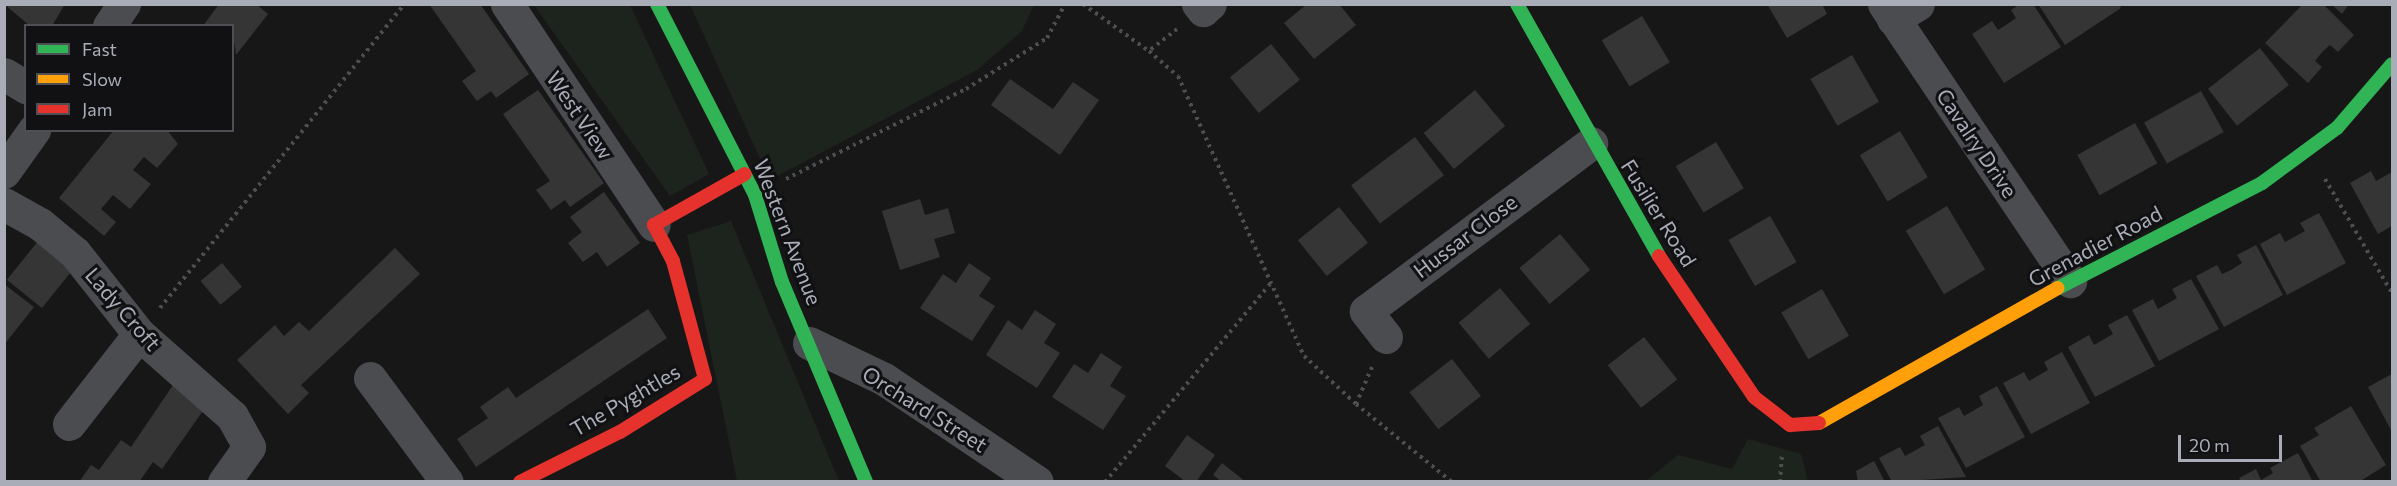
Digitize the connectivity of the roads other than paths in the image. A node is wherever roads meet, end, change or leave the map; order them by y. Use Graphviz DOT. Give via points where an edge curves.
graph roads {
  1 [pos="124,4"];
  2 [pos="507,4"];
  3 [pos="657,4"];
  4 [pos="1517,4"];
  5 [pos="1899,9"];
  6 [pos="110,24"];
  7 [pos="2392,64"];
  8 [pos="4,74"];
  9 [pos="24,86"];
  10 [pos="33,132"];
  11 [pos="1591,143"];
  12 [pos="4,171"];
  13 [pos="745,174"];
  14 [pos="4,204"];
  15 [pos="654,225"];
  16 [pos="2070,281"];
  17 [pos="139,334"];
  18 [pos="1386,337"];
  19 [pos="809,343"];
  20 [pos="370,378"];
  21 [pos="69,424"];
  22 [pos="1790,425"];
  23 [pos="224,482"];
  24 [pos="447,482"];
  25 [pos="520,482"];
  26 [pos="866,482"];
  27 [pos="1037,482"];
  1 -- 6 [label="street"];
  2 -- 15 [label="street, West View"];
  3 -- 13 [label="street, Western Avenue"];
  4 -- 11 [label="street, Fusilier Road"];
  5 -- 16 [label="street, Cavalry Drive"];
  7 -- 16 [label="street, Grenadier Road" via="2307,154"];
  8 -- 9 [label="street"];
  10 -- 12 [label="street"];
  11 -- 18 [label="street, Hussar Close" via="1366,311"];
  11 -- 22 [label="street, Fusilier Road" via="1631,214 1754,397"];
  13 -- 15 [label="street"];
  13 -- 19 [label="street, Western Avenue" via="782,282"];
  14 -- 17 [label="street, Lady Croft" via="40,224 75,253"];
  15 -- 25 [label="street, The Pyghtles" via="674,261 705,379 620,432"];
  16 -- 22 [label="street, Grenadier Road" via="1845,411 1819,423"];
  17 -- 21 [label="street"];
  17 -- 23 [label="street, Lady Croft" via="232,416 249,447"];
  19 -- 26 [label="street, Western Avenue"];
  19 -- 27 [label="street, Orchard Street" via="894,385"];
  20 -- 24 [label="street"];
}
